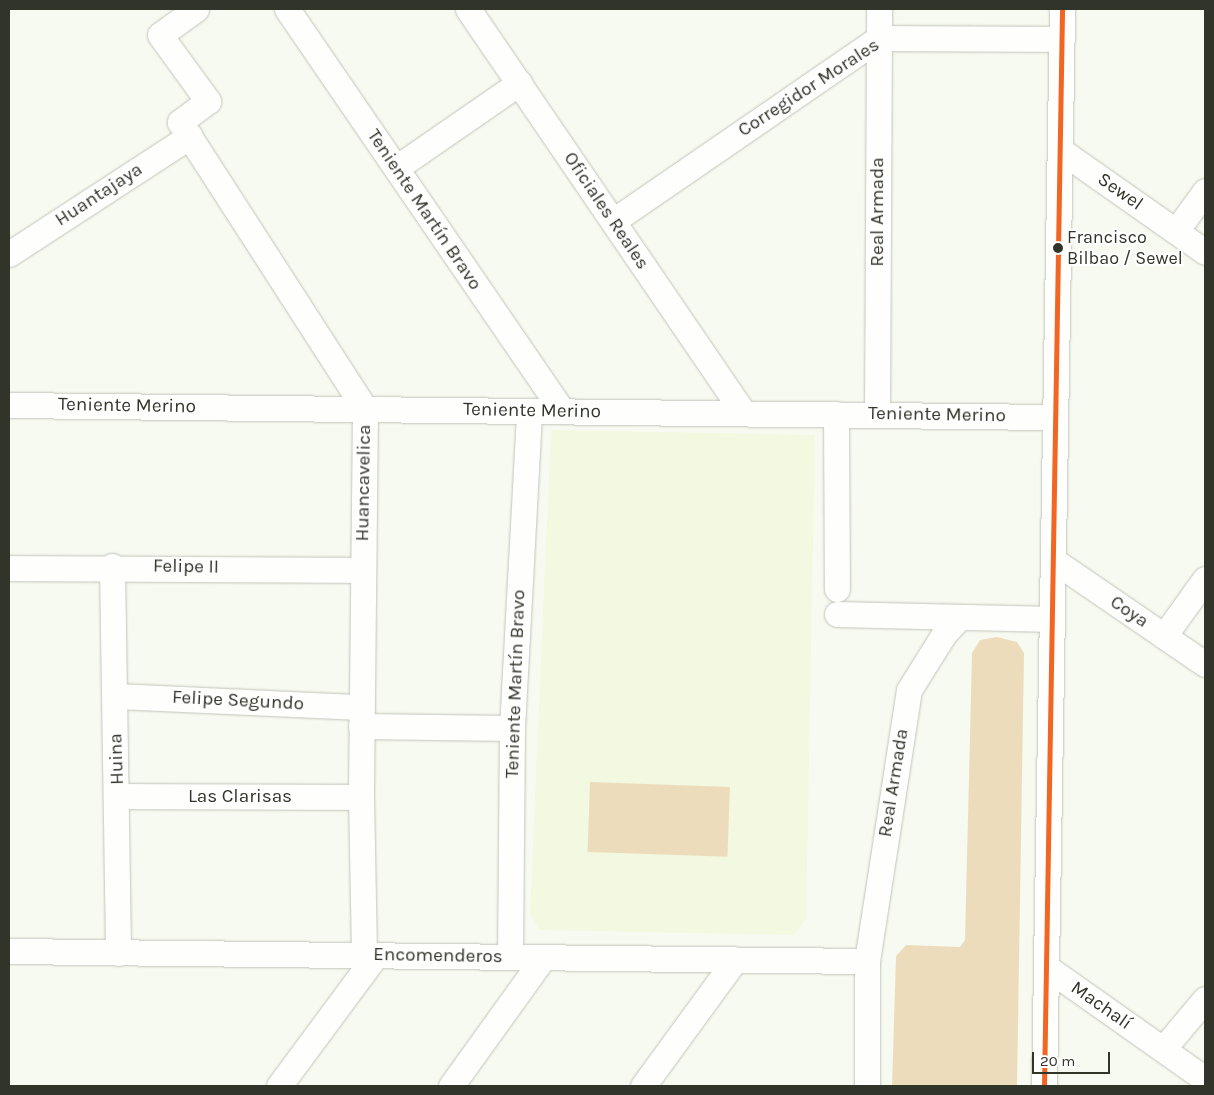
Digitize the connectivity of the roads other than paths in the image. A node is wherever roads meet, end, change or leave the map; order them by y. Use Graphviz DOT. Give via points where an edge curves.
graph roads {
  1 [pos="196,9"];
  2 [pos="287,9"];
  3 [pos="468,9"];
  4 [pos="879,9"];
  5 [pos="1062,9"];
  6 [pos="879,38"];
  7 [pos="1062,39"];
  8 [pos="519,84"];
  9 [pos="190,136"];
  10 [pos="1060,150"];
  11 [pos="396,168"];
  12 [pos="1205,191"];
  13 [pos="613,221"];
  14 [pos="1176,231"];
  15 [pos="1205,252"];
  16 [pos="9,254"];
  17 [pos="10,402"];
  18 [pos="365,409"];
  19 [pos="529,411"];
  20 [pos="562,411"];
  21 [pos="744,413"];
  22 [pos="836,414"];
  23 [pos="877,415"];
  24 [pos="1055,416"];
  25 [pos="1053,560"];
  26 [pos="112,566"];
  27 [pos="9,568"];
  28 [pos="363,570"];
  29 [pos="1205,579"];
  30 [pos="836,589"];
  31 [pos="837,614"];
  32 [pos="959,618"];
  33 [pos="1052,619"];
  34 [pos="1164,636"];
  35 [pos="1205,664"];
  36 [pos="116,696"];
  37 [pos="361,716"];
  38 [pos="512,728"];
  39 [pos="118,796"];
  40 [pos="361,797"];
  41 [pos="9,952"];
  42 [pos="118,953"];
  43 [pos="370,955"];
  44 [pos="510,957"];
  45 [pos="543,958"];
  46 [pos="735,960"];
  47 [pos="866,961"];
  48 [pos="1046,967"];
  49 [pos="1205,999"];
  50 [pos="1163,1049"];
  51 [pos="1205,1079"];
  52 [pos="279,1086"];
  53 [pos="451,1086"];
  54 [pos="643,1086"];
  55 [pos="867,1086"];
  56 [pos="1044,1086"];
  1 -- 9 [label="street, Huancavelica" via="160,35 208,101 180,122"];
  2 -- 11 [label="street, Teniente Martín Bravo"];
  3 -- 8 [label="street, Oficiales Reales"];
  4 -- 6 [label="street, Real Armada"];
  5 -- 7 [label="street"];
  6 -- 7 [label="street, Corregidor Morales"];
  6 -- 13 [label="street, Corregidor Morales"];
  6 -- 23 [label="street, Real Armada"];
  7 -- 10 [label="street"];
  8 -- 11 [label="street"];
  8 -- 13 [label="street, Oficiales Reales"];
  9 -- 16 [label="street, Huantajaya"];
  9 -- 18 [label="street, Huancavelica"];
  10 -- 14 [label="street, Sewel"];
  10 -- 24 [label="street"];
  11 -- 20 [label="street, Teniente Martín Bravo"];
  12 -- 14 [label="street"];
  13 -- 21 [label="street, Oficiales Reales"];
  14 -- 15 [label="street, Sewel"];
  17 -- 18 [label="street, Teniente Merino"];
  18 -- 19 [label="street, Teniente Merino"];
  18 -- 28 [label="street, Huancavelica"];
  19 -- 20 [label="street, Teniente Merino"];
  19 -- 38 [label="street, Teniente Martín Bravo"];
  20 -- 21 [label="street, Teniente Merino"];
  21 -- 22 [label="street, Teniente Merino"];
  22 -- 23 [label="street, Teniente Merino"];
  22 -- 30 [label="street"];
  23 -- 24 [label="street, Teniente Merino"];
  24 -- 25 [label="street"];
  25 -- 33 [label="street"];
  25 -- 34 [label="street, Coya"];
  26 -- 27 [label="street, Felipe II"];
  26 -- 28 [label="street, Felipe II"];
  26 -- 36 [label="street, Huina"];
  28 -- 37 [label="street, Huancavelica"];
  29 -- 34 [label="street"];
  31 -- 32 [label="street"];
  32 -- 33 [label="street"];
  32 -- 47 [label="street, Real Armada" via="944,634 909,690"];
  33 -- 48 [label="street"];
  34 -- 35 [label="street, Coya"];
  36 -- 37 [label="street, Felipe Segundo"];
  36 -- 39 [label="street, Huina"];
  37 -- 38 [label="street, Felipe Segundo"];
  37 -- 40 [label="street, Huancavelica"];
  38 -- 44 [label="street, Teniente Martín Bravo"];
  39 -- 40 [label="street, Las Clarisas"];
  39 -- 42 [label="street, Huina"];
  40 -- 43 [label="street, Huancavelica"];
  41 -- 42 [label="street, Encomenderos"];
  42 -- 43 [label="street, Encomenderos"];
  43 -- 44 [label="street, Encomenderos"];
  43 -- 52 [label="street"];
  44 -- 45 [label="street, Encomenderos"];
  45 -- 46 [label="street, Encomenderos"];
  45 -- 53 [label="street"];
  46 -- 47 [label="street, Encomenderos"];
  46 -- 54 [label="street"];
  47 -- 55 [label="street, Real Armada"];
  48 -- 50 [label="street, Machalí"];
  48 -- 56 [label="street"];
  49 -- 50 [label="street"];
  50 -- 51 [label="street, Machalí"];
}
